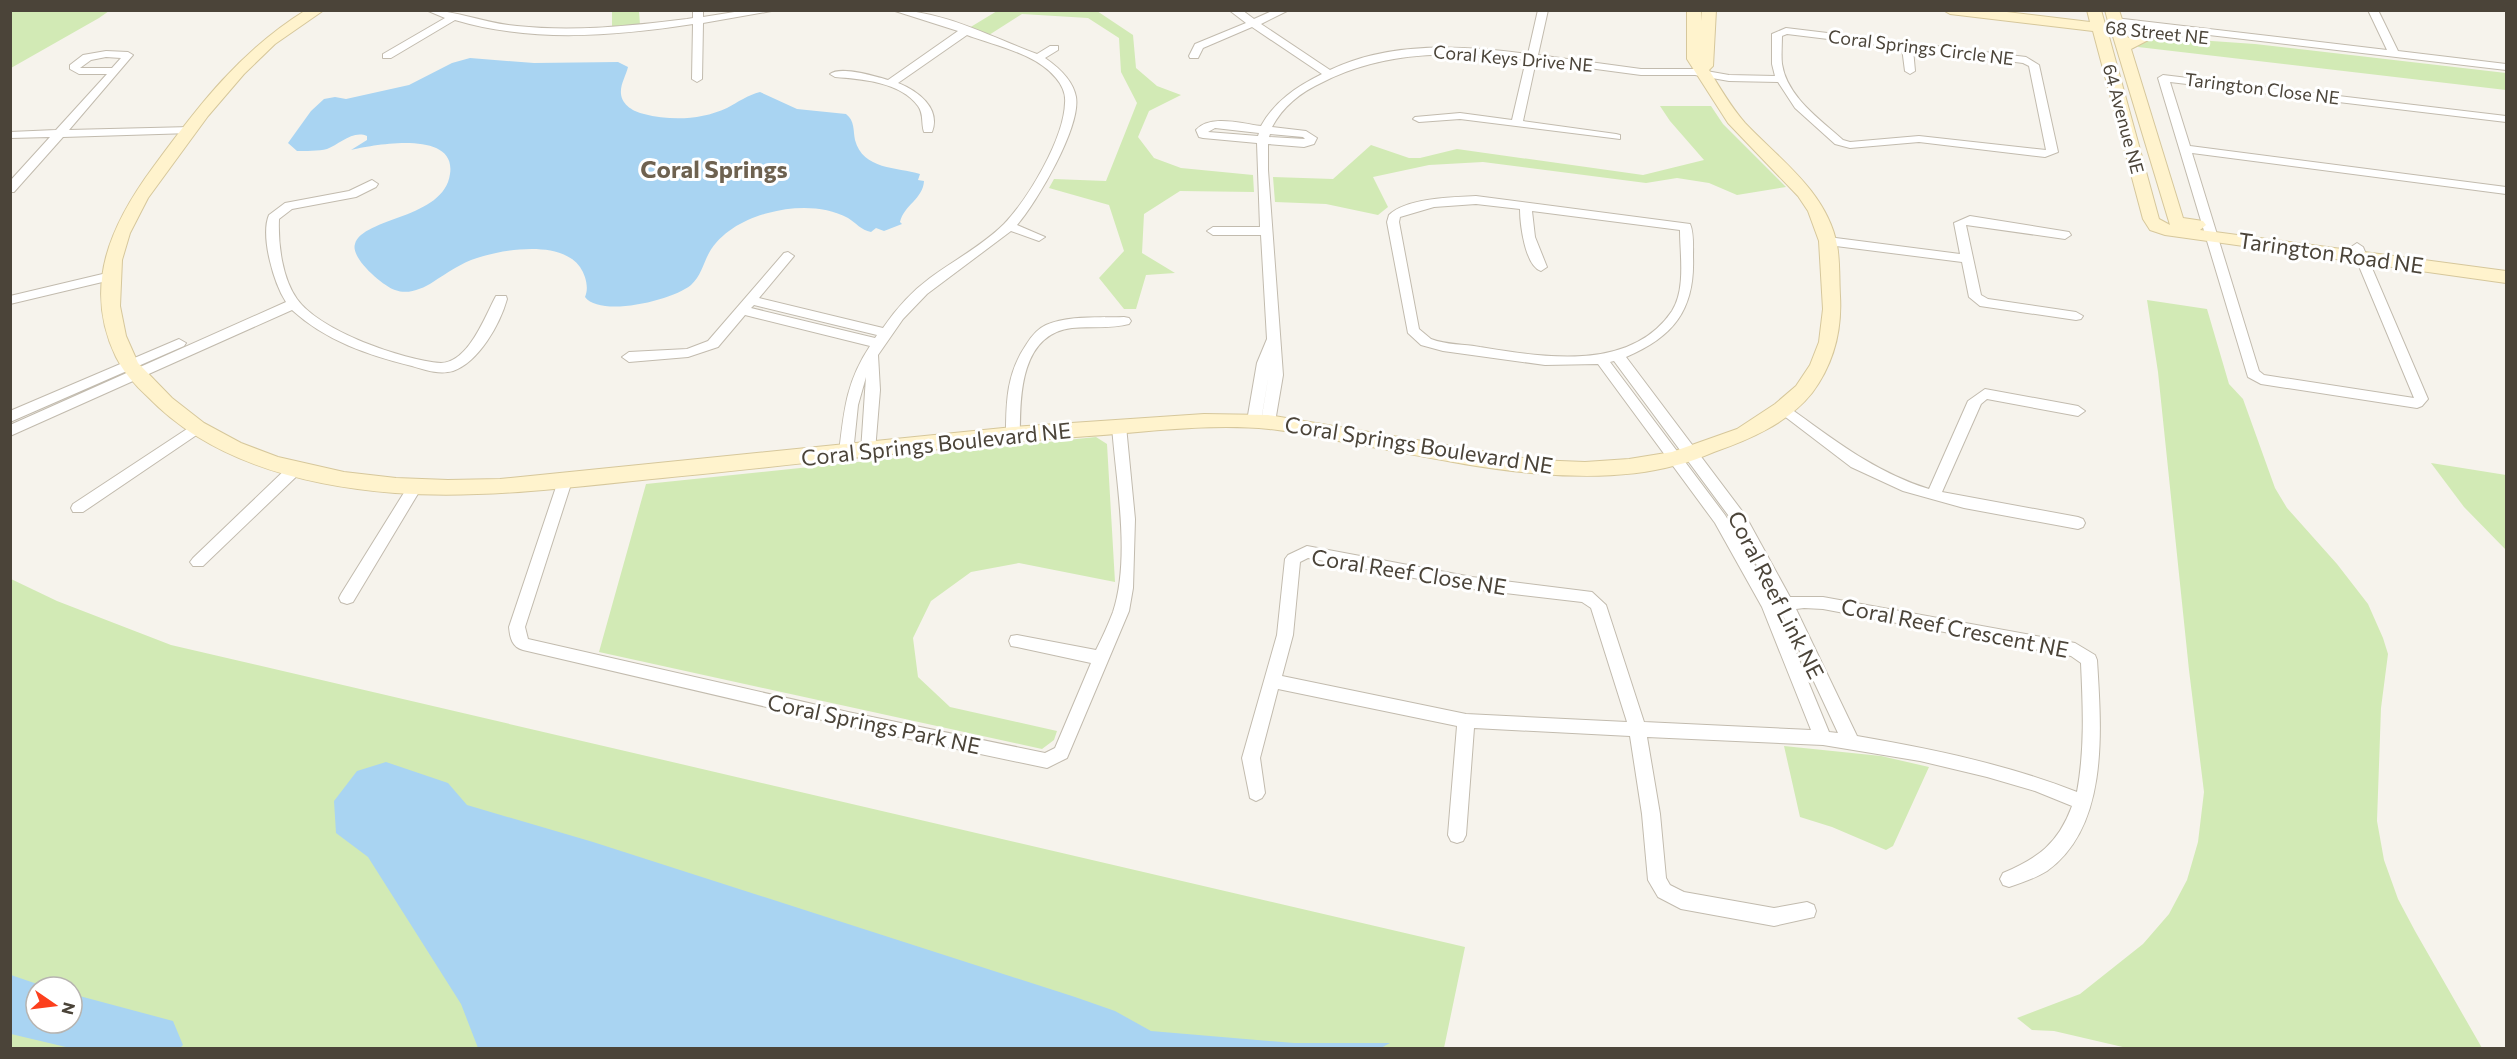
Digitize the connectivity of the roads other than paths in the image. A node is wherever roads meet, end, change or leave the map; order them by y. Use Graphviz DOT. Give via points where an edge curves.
graph roads {
  1 [pos="317,10"];
  2 [pos="325,10"];
  3 [pos="431,10"];
  4 [pos="772,10"];
  5 [pos="897,10"];
  6 [pos="1234,10"];
  7 [pos="1248,10"];
  8 [pos="1284,10"];
  9 [pos="1543,10"];
  10 [pos="1694,10"];
  11 [pos="1709,10"];
  12 [pos="1950,10"];
  13 [pos="2022,10"];
  14 [pos="2373,10"];
  15 [pos="2072,13"];
  16 [pos="1978,14"];
  17 [pos="699,16"];
  18 [pos="452,18"];
  19 [pos="2096,19"];
  20 [pos="2115,20"];
  21 [pos="298,22"];
  22 [pos="1259,22"];
  23 [pos="971,33"];
  24 [pos="2149,34"];
  25 [pos="2257,39"];
  26 [pos="2103,44"];
  27 [pos="1907,47"];
  28 [pos="2124,47"];
  29 [pos="1054,48"];
  30 [pos="2395,55"];
  31 [pos="387,56"];
  32 [pos="1194,56"];
  33 [pos="1038,58"];
  34 [pos="1531,59"];
  35 [pos="2506,67"];
  36 [pos="1332,70"];
  37 [pos="115,71"];
  38 [pos="1910,71"];
  39 [pos="1704,73"];
  40 [pos="835,74"];
  41 [pos="1779,74"];
  42 [pos="697,79"];
  43 [pos="889,84"];
  44 [pos="901,88"];
  45 [pos="1419,118"];
  46 [pos="2506,119"];
  47 [pos="1517,122"];
  48 [pos="928,130"];
  49 [pos="187,134"];
  50 [pos="10,135"];
  51 [pos="1616,137"];
  52 [pos="56,138"];
  53 [pos="10,144"];
  54 [pos="2185,149"];
  55 [pos="372,184"];
  56 [pos="10,189"];
  57 [pos="2506,190"];
  58 [pos="1526,205"];
  59 [pos="2176,222"];
  60 [pos="1009,226"];
  61 [pos="2156,226"];
  62 [pos="1213,231"];
  63 [pos="1266,231"];
  64 [pos="2208,231"];
  65 [pos="2065,235"];
  66 [pos="1039,237"];
  67 [pos="1828,240"];
  68 [pos="2359,252"];
  69 [pos="788,256"];
  70 [pos="1968,259"];
  71 [pos="1541,267"];
  72 [pos="2506,267"];
  73 [pos="111,276"];
  74 [pos="2506,277"];
  75 [pos="501,299"];
  76 [pos="10,300"];
  77 [pos="292,300"];
  78 [pos="747,305"];
  79 [pos="2076,316"];
  80 [pos="1124,321"];
  81 [pos="883,338"];
  82 [pos="1617,356"];
  83 [pos="629,357"];
  84 [pos="872,357"];
  85 [pos="1601,358"];
  86 [pos="132,368"];
  87 [pos="1782,410"];
  88 [pos="2078,411"];
  89 [pos="10,417"];
  90 [pos="1261,421"];
  91 [pos="1119,426"];
  92 [pos="196,428"];
  93 [pos="10,431"];
  94 [pos="1013,434"];
  95 [pos="868,451"];
  96 [pos="846,453"];
  97 [pos="1683,456"];
  98 [pos="294,470"];
  99 [pos="565,481"];
  100 [pos="415,487"];
  101 [pos="1934,494"];
  102 [pos="78,508"];
  103 [pos="2078,523"];
  104 [pos="198,562"];
  105 [pos="347,598"];
  106 [pos="1786,605"];
  107 [pos="1769,606"];
  108 [pos="1017,641"];
  109 [pos="1101,658"];
  110 [pos="1272,681"];
  111 [pos="1466,721"];
  112 [pos="1636,728"];
  113 [pos="1823,738"];
  114 [pos="1851,742"];
  115 [pos="1256,793"];
  116 [pos="2082,802"];
  117 [pos="1457,835"];
  118 [pos="2009,879"];
  119 [pos="1807,911"];
  1 -- 21 [label="street, Coral Springs Boulevard NE"];
  2 -- 21 [label="street, Coral Springs Boulevard NE"];
  3 -- 18 [label="street"];
  4 -- 17 [label="street"];
  5 -- 23 [label="street"];
  6 -- 22 [label="street"];
  7 -- 22 [label="street"];
  8 -- 22 [label="street"];
  9 -- 34 [label="street"];
  10 -- 39 [label="street, Coral Springs Boulevard NE" via="1694,59"];
  11 -- 39 [label="street" via="1708,62"];
  12 -- 16 [label="street, 68 Street NE"];
  13 -- 15 [label="street, 68 Street NE"];
  14 -- 30 [label="street"];
  15 -- 19 [label="street, 68 Street NE"];
  16 -- 19 [label="street, 68 Street NE"];
  16 -- 26 [label="street" via="2074,31"];
  17 -- 18 [label="street" via="602,32 510,28"];
  17 -- 42 [label="street"];
  18 -- 31 [label="street"];
  19 -- 20 [label="street, 68 Street NE"];
  19 -- 26 [label="street, 64 Avenue NE"];
  20 -- 24 [label="street, 68 Street NE"];
  20 -- 25 [label="street, 68 Street NE"];
  20 -- 28 [label="street, 64 Avenue NE"];
  21 -- 49 [label="street, Coral Springs Boulevard NE" via="264,46 242,68"];
  22 -- 32 [label="street" via="1199,46"];
  22 -- 36 [label="street"];
  23 -- 33 [label="street"];
  23 -- 43 [label="street"];
  23 -- 44 [label="street"];
  24 -- 25 [label="street, 68 Street NE"];
  24 -- 28 [label="street"];
  25 -- 30 [label="street, 68 Street NE"];
  26 -- 61 [label="street, 64 Avenue NE"];
  27 -- 38 [label="street"];
  27 -- 41 [label="street, Coral Springs Circle NE" via="1786,31 1777,34"];
  27 -- 41 [label="street, Coral Springs Circle NE" via="2026,60 2034,65 2052,152 1919,139 1850,145 1839,142 1808,116"];
  28 -- 59 [label="street, 64 Avenue NE"];
  29 -- 33 [label="street"];
  30 -- 35 [label="street, 68 Street NE"];
  33 -- 60 [label="street" via="1068,88 1071,103 1068,120 1040,181"];
  34 -- 36 [label="street, Coral Keys Drive NE" via="1460,51 1418,52 1367,59"];
  34 -- 39 [label="street, Coral Keys Drive NE" via="1642,72"];
  34 -- 47 [label="street"];
  36 -- 63 [label="street, Coral Keys Drive NE" via="1295,93 1275,112 1262,135"];
  37 -- 52 [label="street"];
  39 -- 41 [label="street" via="1722,77"];
  39 -- 67 [label="street, Coral Springs Boulevard NE" via="1734,120 1805,193"];
  40 -- 43 [label="street" via="859,75"];
  43 -- 44 [label="street"];
  44 -- 48 [label="street" via="929,110"];
  45 -- 47 [label="street" via="1460,116"];
  46 -- 54 [label="street, Tarington Close NE" via="2163,78"];
  47 -- 51 [label="street"];
  49 -- 52 [label="street"];
  49 -- 73 [label="street, Coral Springs Boulevard NE" via="130,214 117,245"];
  50 -- 52 [label="street"];
  52 -- 53 [label="street"];
  52 -- 56 [label="street"];
  54 -- 57 [label="street"];
  54 -- 64 [label="street"];
  55 -- 77 [label="street" via="352,194 283,208 273,218 272,247"];
  58 -- 71 [label="street" via="1526,232"];
  58 -- 82 [label="street" via="1686,227 1685,290 1679,310 1655,335"];
  58 -- 85 [label="street" via="1456,201 1405,209 1395,215 1393,222 1413,330 1419,338 1434,345 1550,361"];
  59 -- 64 [label="street, Tarington Road NE"];
  60 -- 66 [label="street"];
  60 -- 81 [label="street" via="918,294"];
  61 -- 64 [label="street, Tarington Road NE" via="2165,230"];
  62 -- 63 [label="street"];
  63 -- 90 [label="street, Coral Keys Drive NE" via="1276,375"];
  64 -- 68 [label="street, Tarington Road NE"];
  64 -- 68 [label="street" via="2253,374 2261,380 2416,403 2421,399"];
  65 -- 70 [label="street" via="1970,220 1960,223"];
  67 -- 70 [label="street"];
  67 -- 87 [label="street, Coral Springs Boulevard NE" via="1832,309 1828,342 1803,391"];
  68 -- 72 [label="street, Tarington Road NE"];
  68 -- 74 [label="street, Tarington Road NE"];
  69 -- 78 [label="street"];
  70 -- 79 [label="street" via="1975,297 1985,303"];
  73 -- 76 [label="street"];
  73 -- 86 [label="street, Coral Springs Boulevard NE" via="110,302"];
  75 -- 77 [label="street" via="494,319 459,363 440,368 352,342 326,328"];
  77 -- 86 [label="street"];
  78 -- 81 [label="street"];
  78 -- 83 [label="street" via="706,348"];
  80 -- 94 [label="street" via="1072,325 1042,333 1015,378"];
  81 -- 84 [label="street"];
  82 -- 85 [label="street"];
  82 -- 97 [label="street"];
  84 -- 95 [label="street"];
  84 -- 96 [label="street" via="859,376"];
  85 -- 97 [label="street"];
  86 -- 89 [label="street"];
  86 -- 92 [label="street, Coral Springs Boulevard NE" via="169,408"];
  86 -- 93 [label="street"];
  87 -- 97 [label="street, Coral Springs Boulevard NE" via="1744,434"];
  87 -- 101 [label="street" via="1857,463 1903,485"];
  88 -- 101 [label="street" via="1985,394 1975,400"];
  90 -- 91 [label="street, Coral Springs Boulevard NE"];
  90 -- 97 [label="street, Coral Springs Boulevard NE" via="1535,467 1629,466"];
  91 -- 94 [label="street, Coral Springs Boulevard NE"];
  91 -- 109 [label="street, Coral Springs Park NE" via="1129,561 1120,611"];
  92 -- 98 [label="street, Coral Springs Boulevard NE" via="252,457"];
  92 -- 102 [label="street"];
  94 -- 95 [label="street, Coral Springs Boulevard NE"];
  95 -- 96 [label="street, Coral Springs Boulevard NE"];
  96 -- 99 [label="street, Coral Springs Boulevard NE"];
  97 -- 106 [label="street, Coral Reef Link NE" via="1740,519"];
  97 -- 107 [label="street, Coral Reef Link NE"];
  98 -- 100 [label="street, Coral Springs Boulevard NE"];
  98 -- 104 [label="street"];
  99 -- 100 [label="street, Coral Springs Boulevard NE" via="500,487"];
  99 -- 109 [label="street, Coral Springs Park NE" via="516,627 523,644 1047,761 1061,753"];
  100 -- 105 [label="street"];
  101 -- 103 [label="street"];
  106 -- 107 [label="street, Coral Reef Crescent NE"];
  106 -- 114 [label="street, Coral Reef Link NE"];
  106 -- 116 [label="street, Coral Reef Crescent NE" via="1823,603 2083,654 2089,660 2093,741 2091,772"];
  107 -- 113 [label="street, Coral Reef Link NE"];
  108 -- 109 [label="street"];
  110 -- 111 [label="street"];
  110 -- 112 [label="street, Coral Reef Close NE" via="1285,635 1293,559 1307,552 1472,583 1586,596 1598,605"];
  110 -- 115 [label="street" via="1251,758"];
  111 -- 112 [label="street"];
  111 -- 117 [label="street"];
  112 -- 113 [label="street"];
  112 -- 119 [label="street" via="1651,814 1657,880 1664,891 1681,900 1773,917"];
  113 -- 114 [label="street"];
  114 -- 116 [label="street" via="1987,770"];
  116 -- 118 [label="street, Coral Reef Crescent NE" via="2067,839 2041,865"];
}
